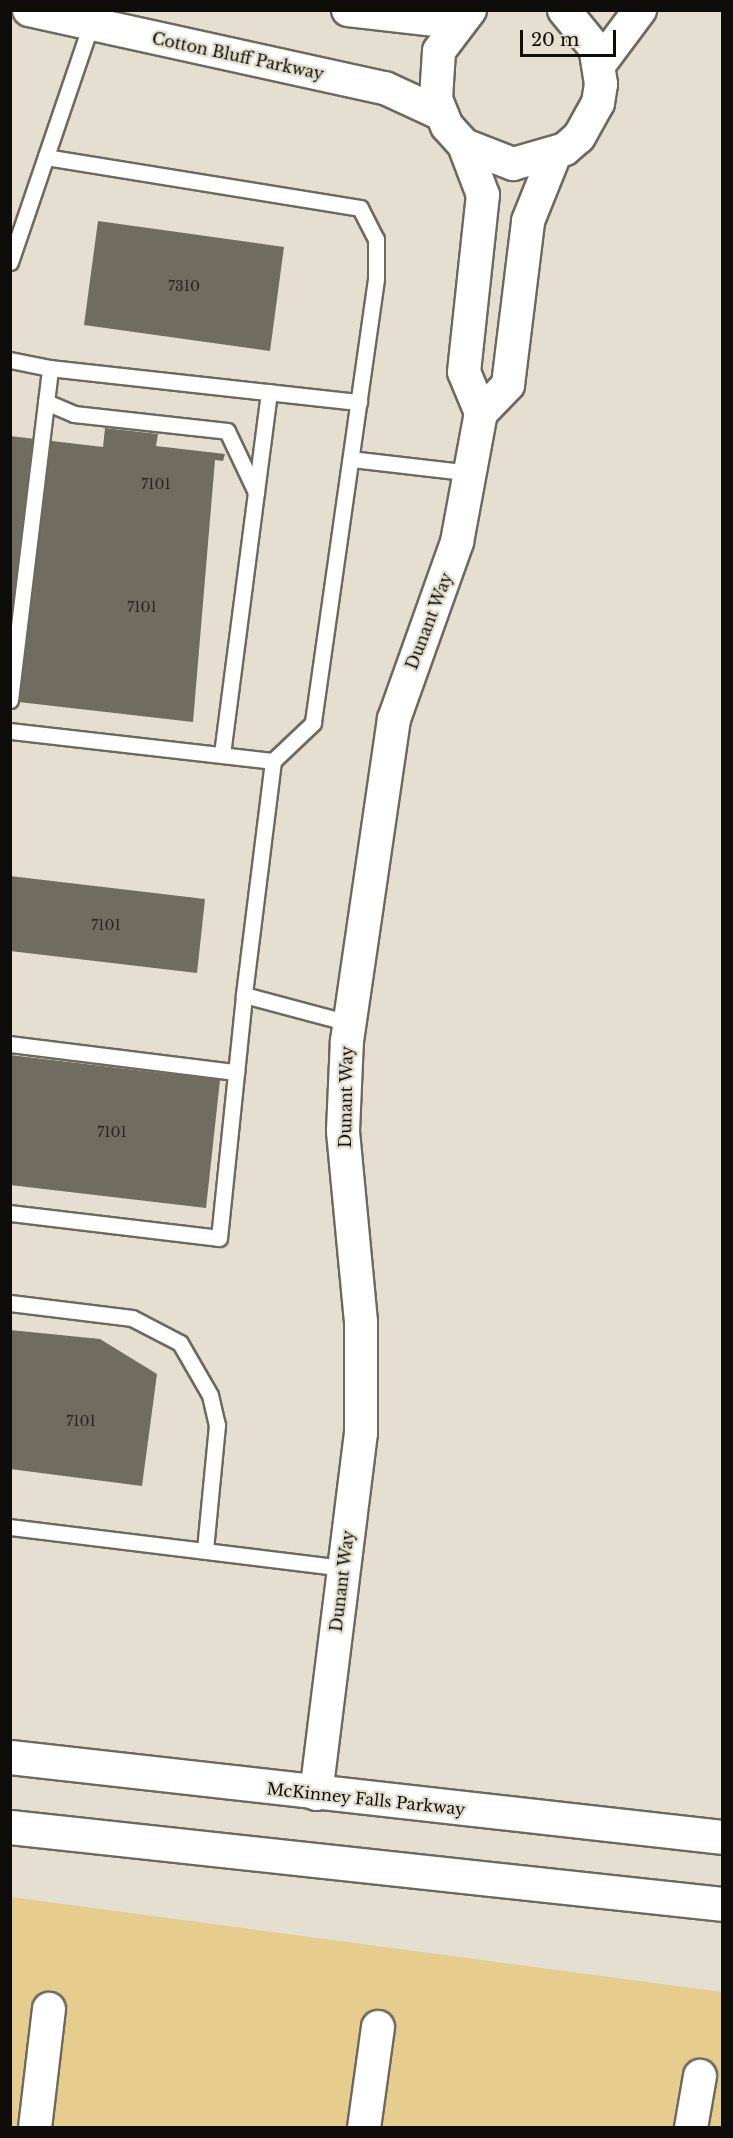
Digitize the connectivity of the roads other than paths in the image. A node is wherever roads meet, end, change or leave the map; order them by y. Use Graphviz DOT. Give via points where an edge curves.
graph roads {
  1 [pos="29,10"];
  2 [pos="348,10"];
  3 [pos="564,10"];
  4 [pos="640,10"];
  5 [pos="469,11"];
  6 [pos="91,24"];
  7 [pos="599,64"];
  8 [pos="441,114"];
  9 [pos="464,145"];
  10 [pos="555,154"];
  11 [pos="46,157"];
  12 [pos="10,262"];
  13 [pos="10,360"];
  14 [pos="50,368"];
  15 [pos="269,392"];
  16 [pos="46,402"];
  17 [pos="359,402"];
  18 [pos="481,413"];
  19 [pos="351,459"];
  20 [pos="472,473"];
  21 [pos="256,492"];
  22 [pos="10,700"];
  23 [pos="10,731"];
  24 [pos="222,754"];
  25 [pos="273,761"];
  26 [pos="244,995"];
  27 [pos="349,1023"];
  28 [pos="10,1044"];
  29 [pos="236,1072"];
  30 [pos="10,1213"];
  31 [pos="10,1303"];
  32 [pos="10,1527"];
  33 [pos="205,1550"];
  34 [pos="343,1568"];
  35 [pos="10,1757"];
  36 [pos="316,1794"];
  37 [pos="10,1827"];
  38 [pos="723,1837"];
  39 [pos="723,1904"];
  40 [pos="49,2009"];
  41 [pos="378,2027"];
  42 [pos="700,2076"];
  43 [pos="44,2126"];
  44 [pos="364,2127"];
  45 [pos="691,2127"];
  1 -- 6 [label="street, Cotton Bluff Parkway"];
  2 -- 5 [label="street" via="444,21"];
  3 -- 7 [label="street" via="587,33"];
  4 -- 7 [label="street"];
  5 -- 8 [label="street" via="439,51 433,83"];
  6 -- 8 [label="street, Cotton Bluff Parkway" via="385,88"];
  6 -- 11 [label="lane"];
  7 -- 10 [label="street" via="598,103 590,121"];
  8 -- 9 [label="street"];
  9 -- 10 [label="street" via="513,164"];
  9 -- 18 [label="street" via="483,195 464,372"];
  10 -- 18 [label="street" via="528,221 508,386"];
  11 -- 12 [label="lane"];
  11 -- 17 [label="lane" via="360,208 376,239 376,279"];
  13 -- 14 [label="lane"];
  14 -- 15 [label="lane"];
  14 -- 16 [label="lane"];
  15 -- 17 [label="lane"];
  15 -- 21 [label="lane"];
  16 -- 21 [label="lane" via="74,414 227,431"];
  16 -- 22 [label="lane"];
  17 -- 19 [label="lane"];
  18 -- 20 [label="street, Dunant Way"];
  19 -- 20 [label="lane"];
  19 -- 25 [label="lane" via="313,723"];
  20 -- 27 [label="street, Dunant Way" via="444,587 394,719"];
  21 -- 24 [label="lane"];
  23 -- 24 [label="lane"];
  24 -- 25 [label="lane"];
  25 -- 26 [label="lane"];
  26 -- 27 [label="lane"];
  26 -- 29 [label="lane"];
  27 -- 34 [label="street, Dunant Way" via="343,1131 363,1377"];
  28 -- 29 [label="lane"];
  29 -- 30 [label="lane" via="219,1238"];
  31 -- 33 [label="lane" via="132,1318 180,1343 210,1395 217,1425"];
  32 -- 33 [label="lane"];
  33 -- 34 [label="lane"];
  34 -- 36 [label="street, Dunant Way"];
  35 -- 36 [label="main road, McKinney Falls Parkway"];
  36 -- 38 [label="main road, McKinney Falls Parkway"];
  37 -- 39 [label="main road"];
  40 -- 43 [label="street"];
  41 -- 44 [label="street"];
  42 -- 45 [label="street"];
}
